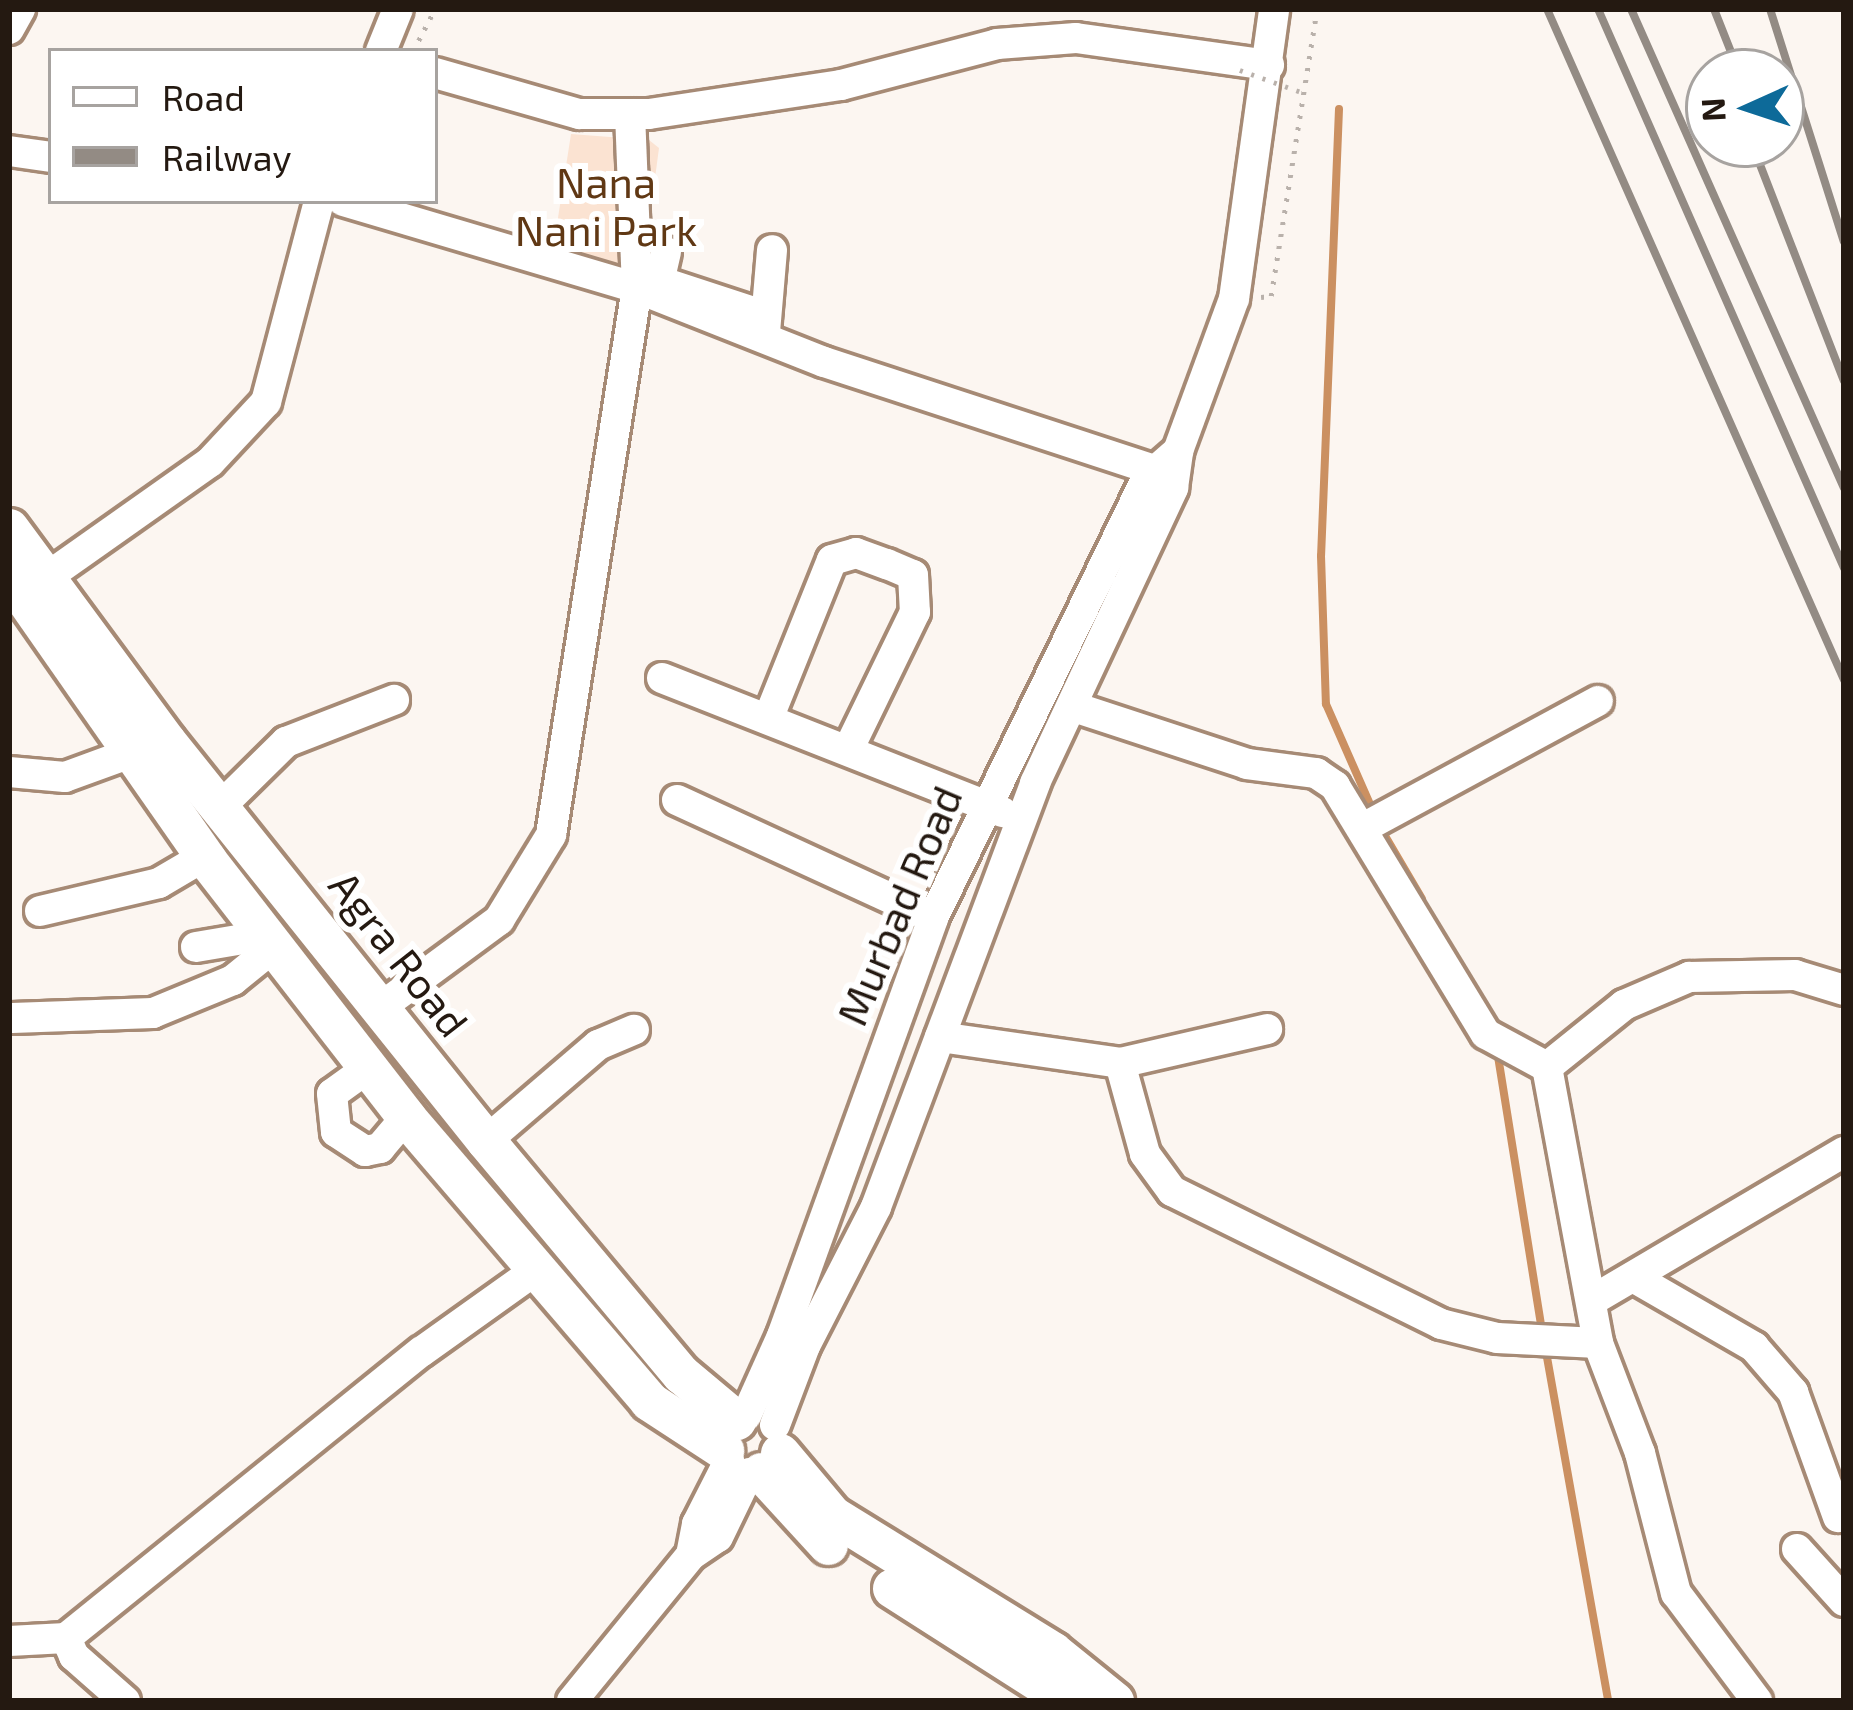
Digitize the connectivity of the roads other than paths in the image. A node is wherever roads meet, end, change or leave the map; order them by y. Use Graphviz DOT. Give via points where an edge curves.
graph roads {
  1 [pos="20,9"];
  2 [pos="398,9"];
  3 [pos="1274,9"];
  4 [pos="9,28"];
  5 [pos="382,48"];
  6 [pos="1254,67"];
  7 [pos="438,74"];
  8 [pos="630,114"];
  9 [pos="9,152"];
  10 [pos="48,157"];
  11 [pos="318,204"];
  12 [pos="359,204"];
  13 [pos="772,250"];
  14 [pos="652,258"];
  15 [pos="766,327"];
  16 [pos="1170,466"];
  17 [pos="9,528"];
  18 [pos="26,583"];
  19 [pos="662,678"];
  20 [pos="394,700"];
  21 [pos="1598,701"];
  22 [pos="1074,707"];
  23 [pos="768,719"];
  24 [pos="147,747"];
  25 [pos="848,750"];
  26 [pos="9,772"];
  27 [pos="677,800"];
  28 [pos="984,803"];
  29 [pos="220,807"];
  30 [pos="1022,820"];
  31 [pos="1363,828"];
  32 [pos="205,856"];
  33 [pos="40,911"];
  34 [pos="933,918"];
  35 [pos="271,941"];
  36 [pos="196,947"];
  37 [pos="1844,990"];
  38 [pos="382,1007"];
  39 [pos="12,1018"];
  40 [pos="1267,1029"];
  41 [pos="634,1030"];
  42 [pos="940,1037"];
  43 [pos="1536,1062"];
  44 [pos="1120,1063"];
  45 [pos="368,1068"];
  46 [pos="406,1117"];
  47 [pos="485,1142"];
  48 [pos="1844,1152"];
  49 [pos="536,1270"];
  50 [pos="1633,1277"];
  51 [pos="1591,1301"];
  52 [pos="1598,1342"];
  53 [pos="750,1446"];
  54 [pos="1838,1517"];
  55 [pos="1797,1549"];
  56 [pos="1844,1601"];
  57 [pos="66,1638"];
  58 [pos="9,1641"];
  59 [pos="125,1701"];
  60 [pos="572,1701"];
  61 [pos="1069,1701"];
  62 [pos="1114,1701"];
  63 [pos="1757,1701"];
  1 -- 4 [label="street"];
  2 -- 5 [label="street"];
  3 -- 6 [label="street, Murbad Road"];
  6 -- 8 [label="street" via="1076,38 997,44 841,86"];
  6 -- 16 [label="street, Murbad Road" via="1234,298"];
  7 -- 8 [label="street" via="579,114"];
  8 -- 14 [label="street"];
  9 -- 10 [label="street"];
  11 -- 18 [label="street" via="266,402 210,462"];
  12 -- 14 [label="street"];
  13 -- 15 [label="street"];
  14 -- 15 [label="street" via="718,310"];
  14 -- 38 [label="street" via="551,836 499,920"];
  15 -- 16 [label="street"];
  16 -- 22 [label="street, Murbad Road"];
  16 -- 28 [label="street, Murbad Road"];
  17 -- 18 [label="main road, Agra Road"];
  18 -- 24 [label="main road, Agra Road"];
  19 -- 23 [label="street"];
  20 -- 29 [label="street" via="286,742"];
  21 -- 31 [label="street"];
  22 -- 30 [label="street, Murbad Road"];
  22 -- 31 [label="street" via="1247,764 1316,773"];
  23 -- 25 [label="street"];
  23 -- 25 [label="street" via="832,560 856,553 887,564 913,575 915,612"];
  24 -- 26 [label="street" via="64,777"];
  24 -- 29 [label="main road, Agra Road"];
  24 -- 32 [label="main road, Agra Road"];
  25 -- 28 [label="street"];
  27 -- 34 [label="street"];
  28 -- 30 [label="street"];
  28 -- 34 [label="street, Murbad Road"];
  29 -- 38 [label="main road, Agra Road"];
  30 -- 42 [label="street, Murbad Road"];
  31 -- 43 [label="street" via="1486,1034"];
  32 -- 33 [label="street" via="159,883"];
  32 -- 35 [label="main road, Agra Road"];
  34 -- 53 [label="street, Murbad Road"];
  35 -- 36 [label="street"];
  35 -- 39 [label="street" via="233,980 153,1013"];
  35 -- 45 [label="main road, Agra Road"];
  37 -- 43 [label="street" via="1795,975 1689,977 1632,1017"];
  38 -- 47 [label="main road, Agra Road"];
  40 -- 44 [label="street"];
  41 -- 47 [label="street" via="598,1045"];
  42 -- 44 [label="street"];
  42 -- 53 [label="street, Murbad Road" via="876,1207"];
  43 -- 51 [label="street"];
  44 -- 52 [label="street" via="1145,1154 1172,1191 1441,1324 1497,1337"];
  45 -- 46 [label="main road, Agra Road"];
  45 -- 46 [label="street" via="332,1094 336,1132 365,1151 380,1148"];
  46 -- 49 [label="main road, Agra Road"];
  47 -- 53 [label="main road, Agra Road"];
  48 -- 50 [label="street"];
  49 -- 53 [label="main road, Agra Road" via="649,1401"];
  49 -- 57 [label="street" via="421,1352"];
  50 -- 51 [label="street"];
  50 -- 54 [label="street" via="1754,1347 1792,1392"];
  51 -- 52 [label="street"];
  52 -- 63 [label="street" via="1640,1453 1676,1593"];
  53 -- 60 [label="street" via="697,1523 691,1555"];
  53 -- 61 [label="main road, Agra Road" via="825,1543"];
  53 -- 62 [label="main road, Agra Road" via="832,1515 1052,1651"];
  55 -- 56 [label="street"];
  57 -- 58 [label="street"];
  57 -- 59 [label="street" via="74,1656"];
}
